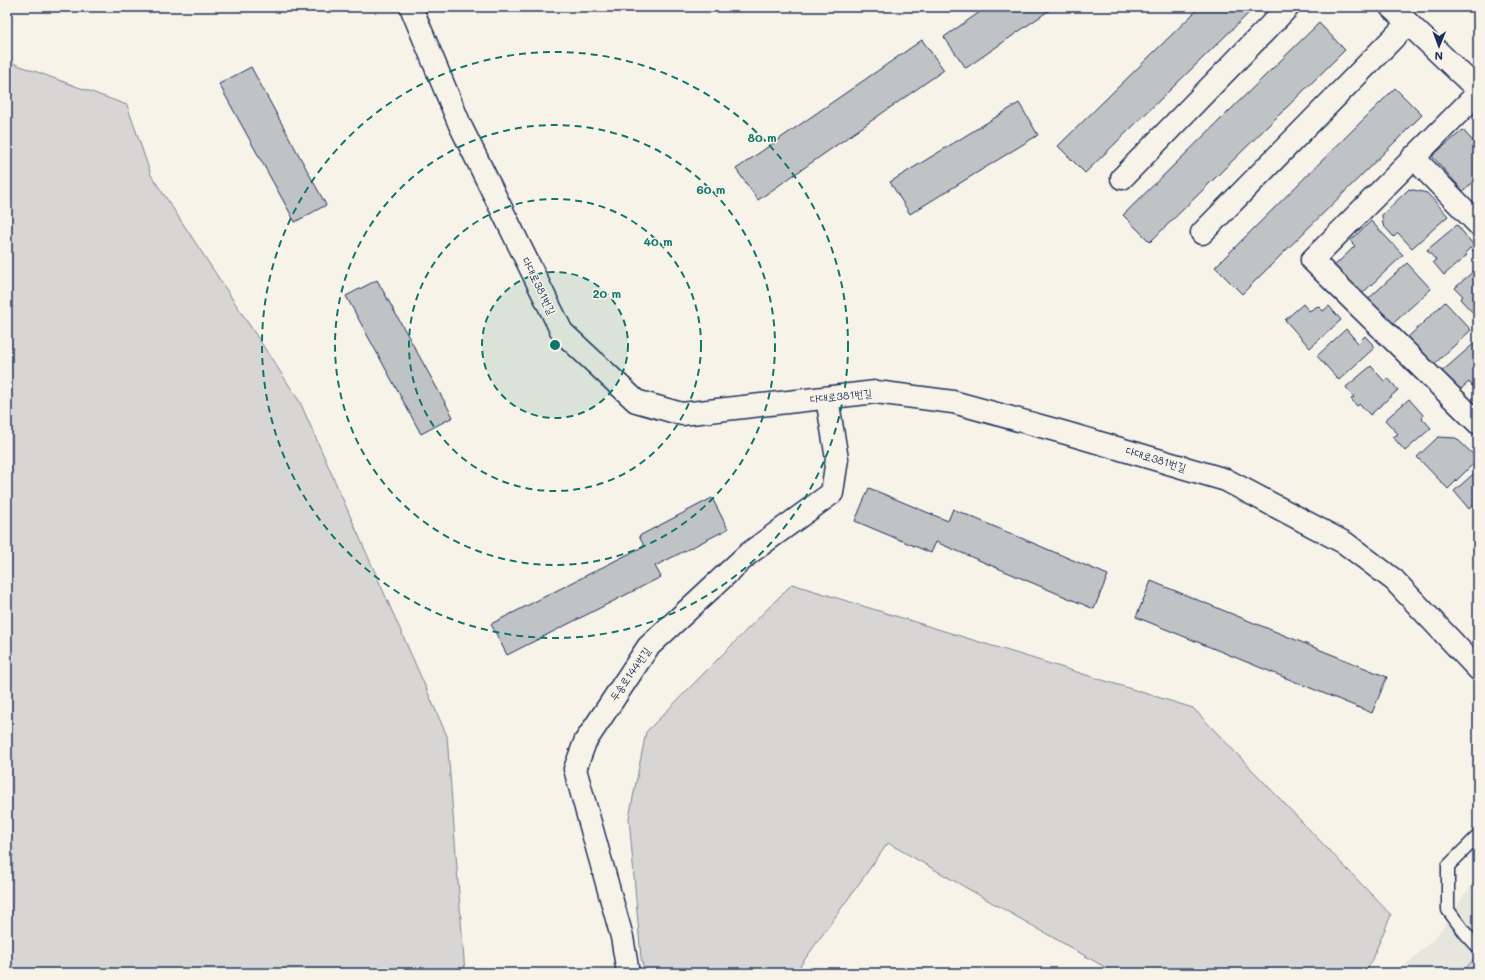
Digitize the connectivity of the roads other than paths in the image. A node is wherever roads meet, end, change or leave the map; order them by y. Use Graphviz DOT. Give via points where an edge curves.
graph roads {
  1 [pos="411,7"];
  2 [pos="1288,7"];
  3 [pos="1392,7"];
  4 [pos="1408,23"];
  5 [pos="1478,90"];
  6 [pos="1478,93"];
  7 [pos="1413,158"];
  8 [pos="1122,178"];
  9 [pos="1478,224"];
  10 [pos="1202,233"];
  11 [pos="827,398"];
  12 [pos="1478,423"];
  13 [pos="1478,669"];
  14 [pos="1478,836"];
  15 [pos="1478,947"];
  16 [pos="628,973"];
  1 -- 11 [label="street, 다대로381번길" via="460,125 562,332 636,401 682,414"];
  2 -- 8 [label="street"];
  3 -- 4 [label="street"];
  4 -- 5 [label="street"];
  4 -- 10 [label="street"];
  6 -- 7 [label="street"];
  7 -- 9 [label="street"];
  7 -- 12 [label="street" via="1312,260"];
  11 -- 13 [label="street, 다대로381번길" via="876,392 953,402 1066,432 1226,480 1345,543 1394,580"];
  11 -- 16 [label="street, 두송로144번길" via="837,459 832,493 748,554 648,648 585,742 575,769 622,937"];
  14 -- 15 [label="lane" via="1448,866 1448,910"];
}
